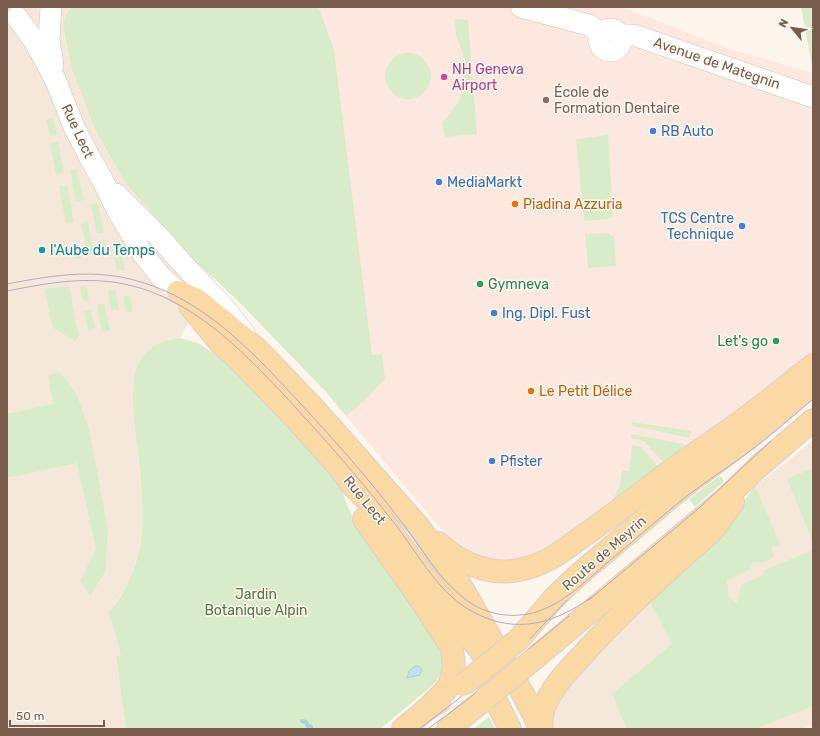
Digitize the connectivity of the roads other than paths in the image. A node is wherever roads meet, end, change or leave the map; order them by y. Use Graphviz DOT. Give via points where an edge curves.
graph roads {
  1 [pos="521,7"];
  2 [pos="52,8"];
  3 [pos="12,12"];
  4 [pos="55,79"];
  5 [pos="813,97"];
  6 [pos="103,181"];
  7 [pos="178,292"];
  8 [pos="257,349"];
  9 [pos="813,365"];
  10 [pos="813,384"];
  11 [pos="813,420"];
  12 [pos="751,474"];
  13 [pos="351,484"];
  14 [pos="419,527"];
  15 [pos="512,570"];
  16 [pos="461,586"];
  17 [pos="457,622"];
  18 [pos="494,668"];
  19 [pos="427,709"];
  20 [pos="403,729"];
  21 [pos="448,729"];
  22 [pos="510,729"];
  23 [pos="524,729"];
  24 [pos="541,729"];
  1 -- 5 [label="main road, Avenue de Mategnin" via="589,25 611,34 634,35"];
  2 -- 3 [label="main road" via="36,20 29,20"];
  2 -- 4 [label="main road, Rue Lect" via="49,39"];
  3 -- 4 [label="main road, Rue Lect" via="35,42"];
  4 -- 6 [label="main road, Rue Lect" via="74,127"];
  6 -- 7 [label="main road, Rue Lect" via="173,273"];
  6 -- 8 [label="main road, Rue Lect" via="222,305"];
  7 -- 8 [label="main road, Rue Lect" via="197,300"];
  7 -- 13 [label="main road, Rue Lect" via="221,344 295,418"];
  8 -- 14 [label="main road, Rue Lect" via="310,404"];
  9 -- 15 [label="main road" via="752,414 562,551 526,569"];
  10 -- 19 [label="main road, Route de Meyrin, bridge" via="747,439 678,490 576,576 519,639 463,685"];
  11 -- 12 [label="main road"];
  12 -- 21 [label="main road, bridge" via="727,497"];
  12 -- 24 [label="main road" via="714,529 652,584 564,675 543,709"];
  13 -- 17 [label="main road, Rue Lect" via="366,499"];
  13 -- 19 [label="main road" via="359,512 452,648 454,668 450,684"];
  14 -- 15 [label="main road" via="449,554 463,561 492,570"];
  14 -- 16 [label="main road, Rue Lect"];
  15 -- 16 [label="main road"];
  16 -- 18 [label="main road" via="457,594"];
  16 -- 24 [label="main road, Rue Lect"];
  17 -- 18 [label="main road, Rue Lect"];
  17 -- 22 [label="main road"];
  18 -- 23 [label="main road, Rue Lect" via="514,704"];
  19 -- 20 [label="main road, Route de Meyrin"];
}
